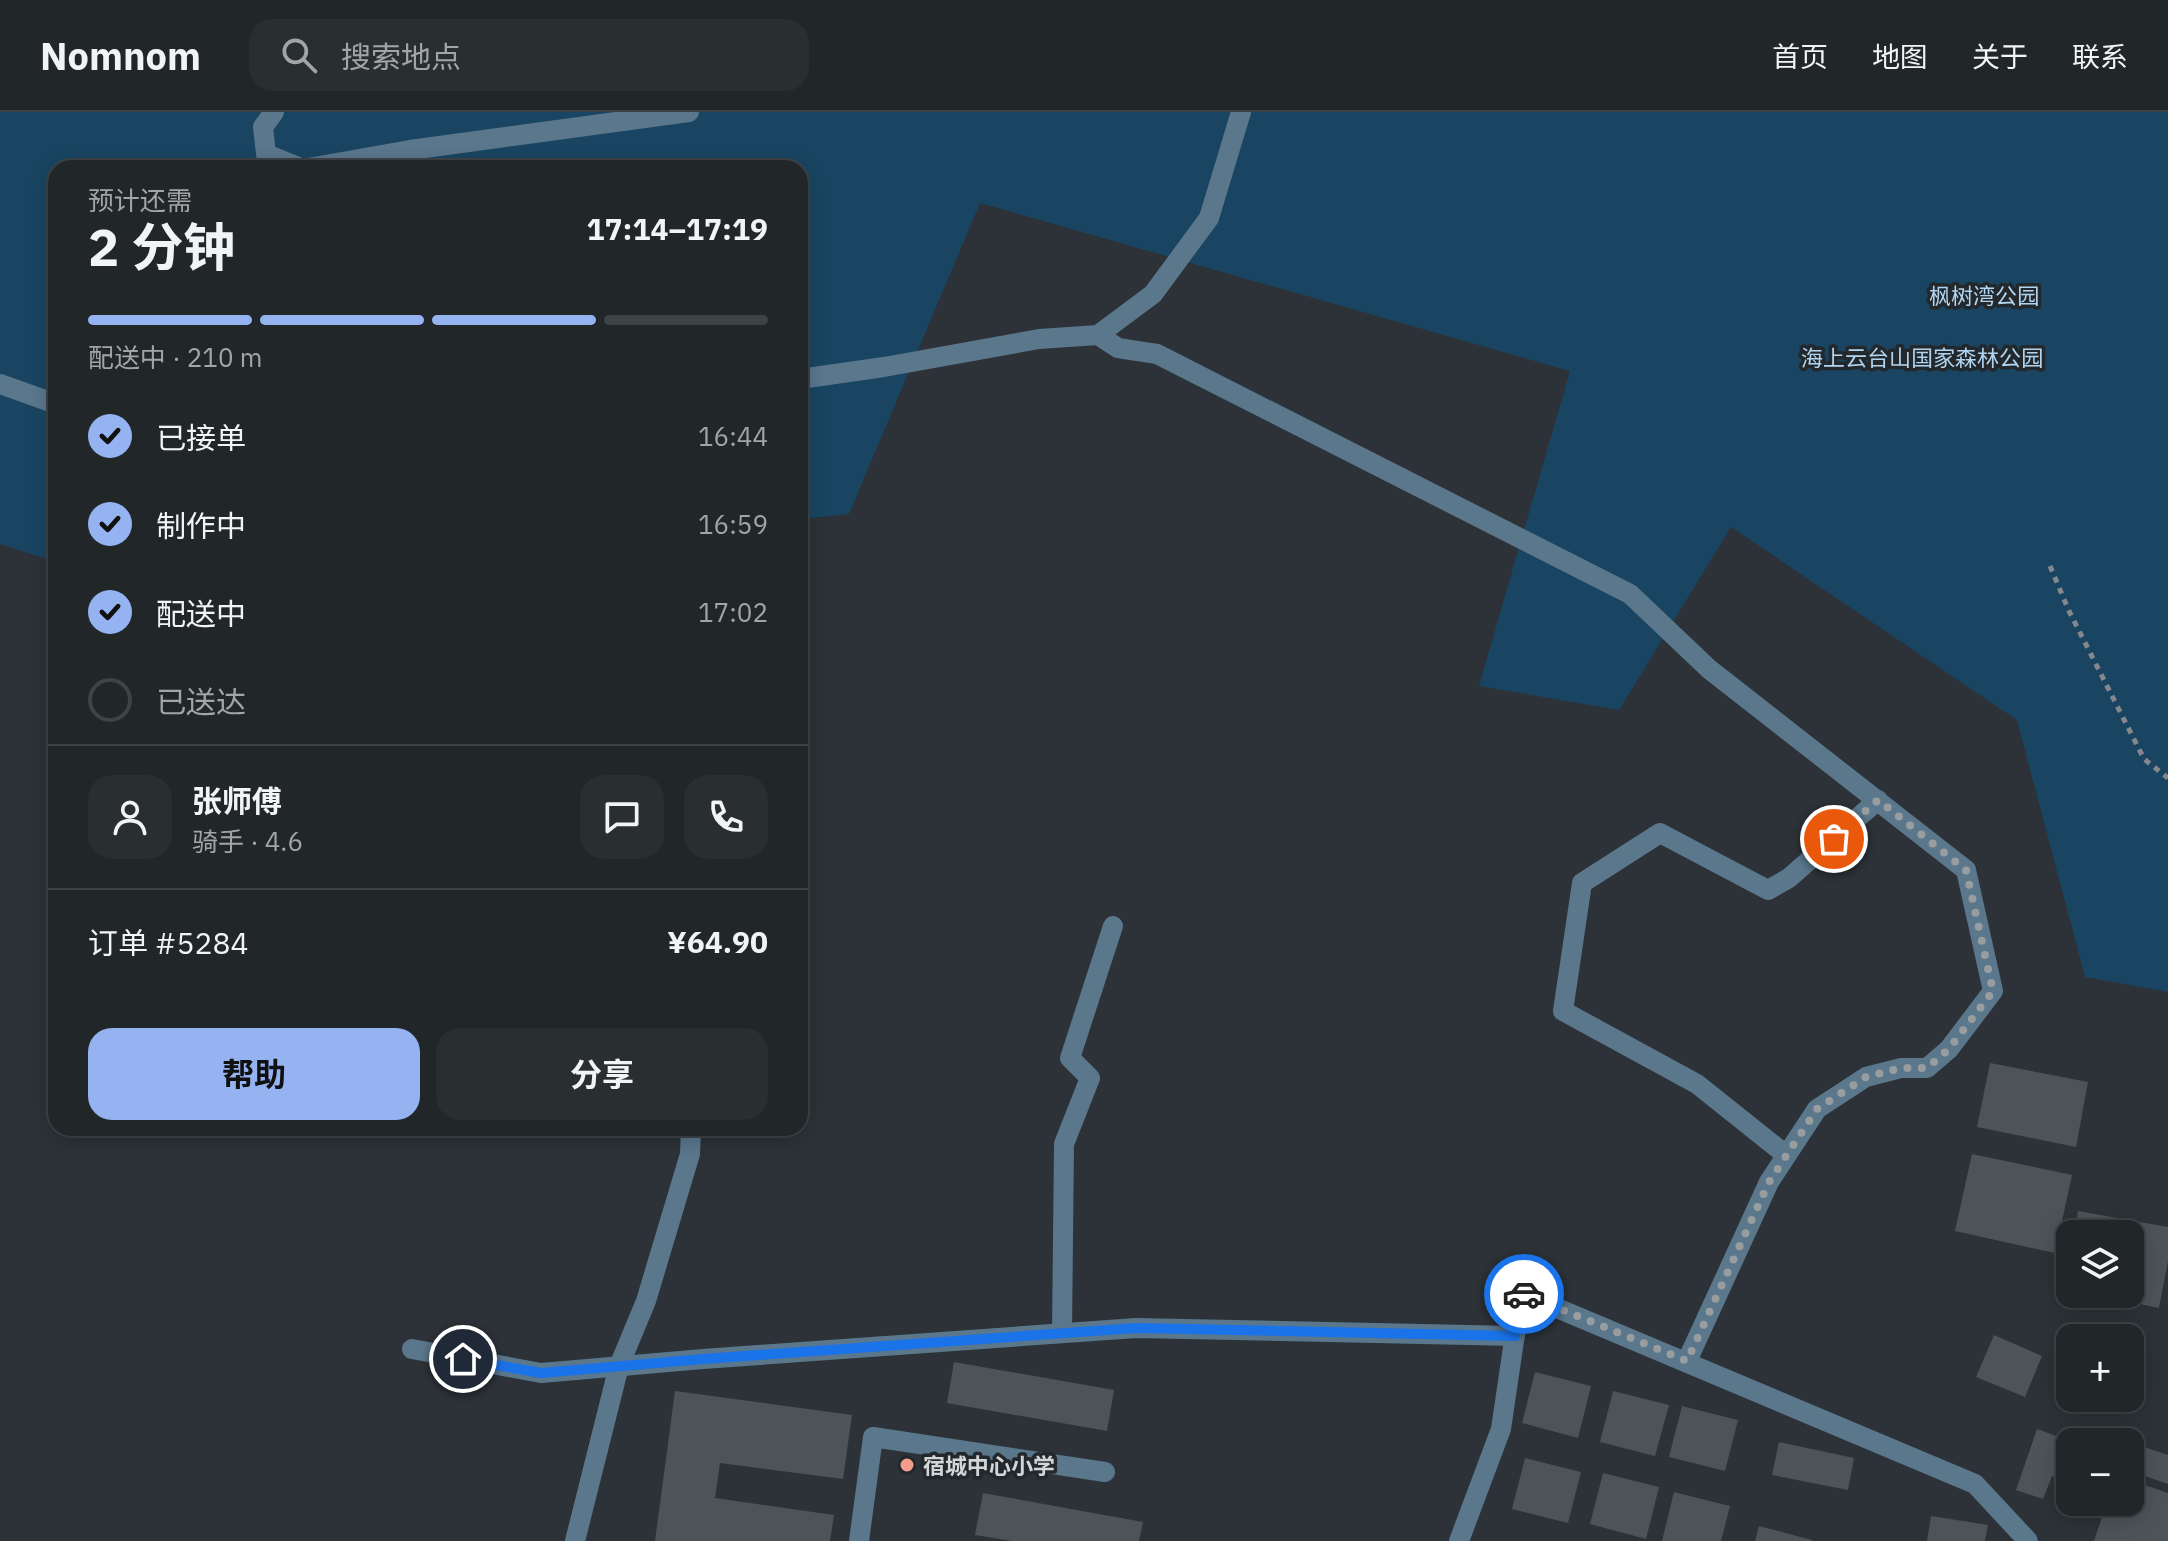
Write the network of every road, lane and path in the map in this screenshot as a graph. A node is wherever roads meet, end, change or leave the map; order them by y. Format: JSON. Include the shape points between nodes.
{"nodes":[{"id":1,"x":274,"y":112,"type":"edge"},
{"id":2,"x":689,"y":112,"type":"edge"},
{"id":3,"x":1241,"y":112,"type":"edge"},
{"id":4,"x":281,"y":160,"type":"edge"},
{"id":5,"x":353,"y":160,"type":"edge"},
{"id":6,"x":1098,"y":335,"type":"junction"},
{"id":7,"x":808,"y":378,"type":"edge"},
{"id":8,"x":0,"y":384,"type":"edge"},
{"id":9,"x":48,"y":401,"type":"edge"},
{"id":10,"x":2050,"y":566,"type":"dead end"},
{"id":11,"x":2168,"y":778,"type":"edge"},
{"id":12,"x":1878,"y":800,"type":"junction"},
{"id":13,"x":1113,"y":926,"type":"dead end"},
{"id":14,"x":691,"y":1136,"type":"edge"},
{"id":15,"x":1786,"y":1155,"type":"junction"},
{"id":16,"x":1062,"y":1333,"type":"junction"},
{"id":17,"x":1515,"y":1336,"type":"junction"},
{"id":18,"x":412,"y":1349,"type":"dead end"},
{"id":19,"x":1687,"y":1361,"type":"junction"},
{"id":20,"x":619,"y":1366,"type":"junction"},
{"id":21,"x":1105,"y":1472,"type":"dead end"},
{"id":22,"x":575,"y":1541,"type":"edge"},
{"id":23,"x":859,"y":1541,"type":"edge"},
{"id":24,"x":1459,"y":1541,"type":"edge"},
{"id":25,"x":2028,"y":1541,"type":"edge"}],
"edges":[{"from":1,"to":4,"type":"street","via":[[263,127],[266,154]]},
{"from":2,"to":5,"type":"street"},
{"from":3,"to":6,"type":"street","via":[[1209,218],[1153,294]]},
{"from":6,"to":7,"type":"street","via":[[1039,339]]},
{"from":6,"to":12,"type":"street","via":[[1118,348],[1157,354],[1630,594],[1709,669]]},
{"from":8,"to":9,"type":"street"},
{"from":10,"to":11,"type":"path","via":[[2144,759]]},
{"from":12,"to":15,"type":"street","via":[[1966,870],[1993,991],[1949,1049],[1927,1068],[1866,1077],[1817,1109]]},
{"from":12,"to":15,"type":"street","via":[[1789,878],[1768,890],[1660,833],[1582,883],[1563,1011],[1697,1084]]},
{"from":13,"to":16,"type":"street","via":[[1070,1058],[1090,1078],[1064,1144]]},
{"from":14,"to":20,"type":"street","via":[[690,1154],[646,1301]]},
{"from":15,"to":19,"type":"street"},
{"from":16,"to":17,"type":"street","via":[[1136,1328]]},
{"from":16,"to":20,"type":"street"},
{"from":17,"to":19,"type":"street","via":[[1521,1293]]},
{"from":17,"to":24,"type":"street","via":[[1501,1429]]},
{"from":18,"to":20,"type":"street","via":[[541,1373]]},
{"from":19,"to":25,"type":"street","via":[[1975,1484]]},
{"from":20,"to":22,"type":"street"},
{"from":21,"to":23,"type":"street","via":[[873,1437]]}]}
